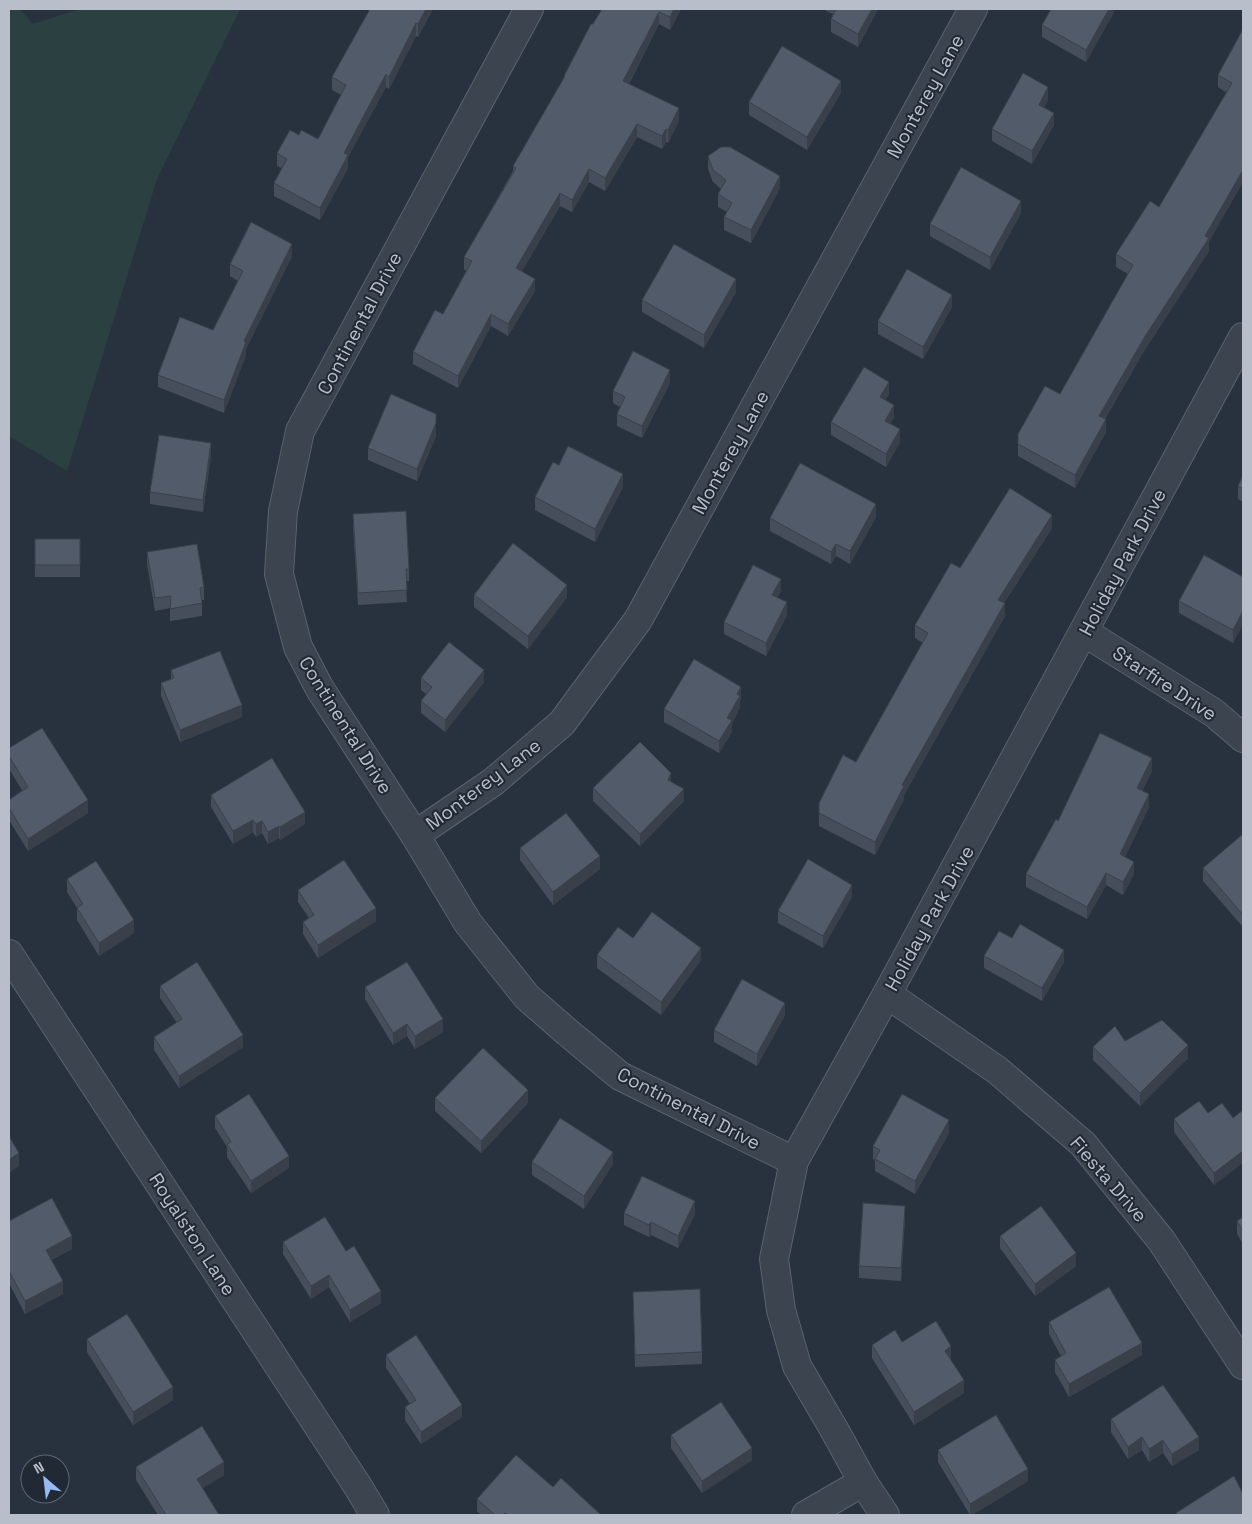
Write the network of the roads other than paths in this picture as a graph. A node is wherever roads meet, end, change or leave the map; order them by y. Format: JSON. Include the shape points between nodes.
{"nodes":[{"id":1,"x":529,"y":9,"type":"edge"},
{"id":2,"x":973,"y":9,"type":"edge"},
{"id":3,"x":1243,"y":337,"type":"edge"},
{"id":4,"x":1084,"y":632,"type":"junction"},
{"id":5,"x":1243,"y":738,"type":"edge"},
{"id":6,"x":415,"y":835,"type":"junction"},
{"id":7,"x":9,"y":954,"type":"edge"},
{"id":8,"x":887,"y":994,"type":"junction"},
{"id":9,"x":794,"y":1161,"type":"junction"},
{"id":10,"x":1243,"y":1365,"type":"edge"},
{"id":11,"x":863,"y":1482,"type":"junction"},
{"id":12,"x":375,"y":1515,"type":"edge"},
{"id":13,"x":806,"y":1515,"type":"edge"},
{"id":14,"x":885,"y":1515,"type":"edge"}],
"edges":[{"from":1,"to":6,"type":"street","name":"Continental Drive","via":[[300,432],[283,511],[279,574],[298,647],[320,689]]},
{"from":2,"to":6,"type":"street","name":"Monterey Lane","via":[[638,620],[562,723],[493,782]]},
{"from":3,"to":4,"type":"street","name":"Holiday Park Drive"},
{"from":4,"to":5,"type":"street","name":"Starfire Drive","via":[[1214,713]]},
{"from":4,"to":8,"type":"street","name":"Holiday Park Drive"},
{"from":6,"to":9,"type":"street","name":"Continental Drive","via":[[468,923],[528,997],[566,1032],[620,1076]]},
{"from":7,"to":12,"type":"street","name":"Royalston Lane"},
{"from":8,"to":9,"type":"street","name":"Holiday Park Drive"},
{"from":8,"to":10,"type":"street","name":"Fiesta Drive","via":[[997,1070],[1083,1144],[1161,1240]]},
{"from":9,"to":11,"type":"street","name":"Holiday Park Drive","via":[[774,1259],[781,1310],[797,1366]]},
{"from":11,"to":13,"type":"street"},
{"from":11,"to":14,"type":"street","name":"Holiday Park Drive"}]}
